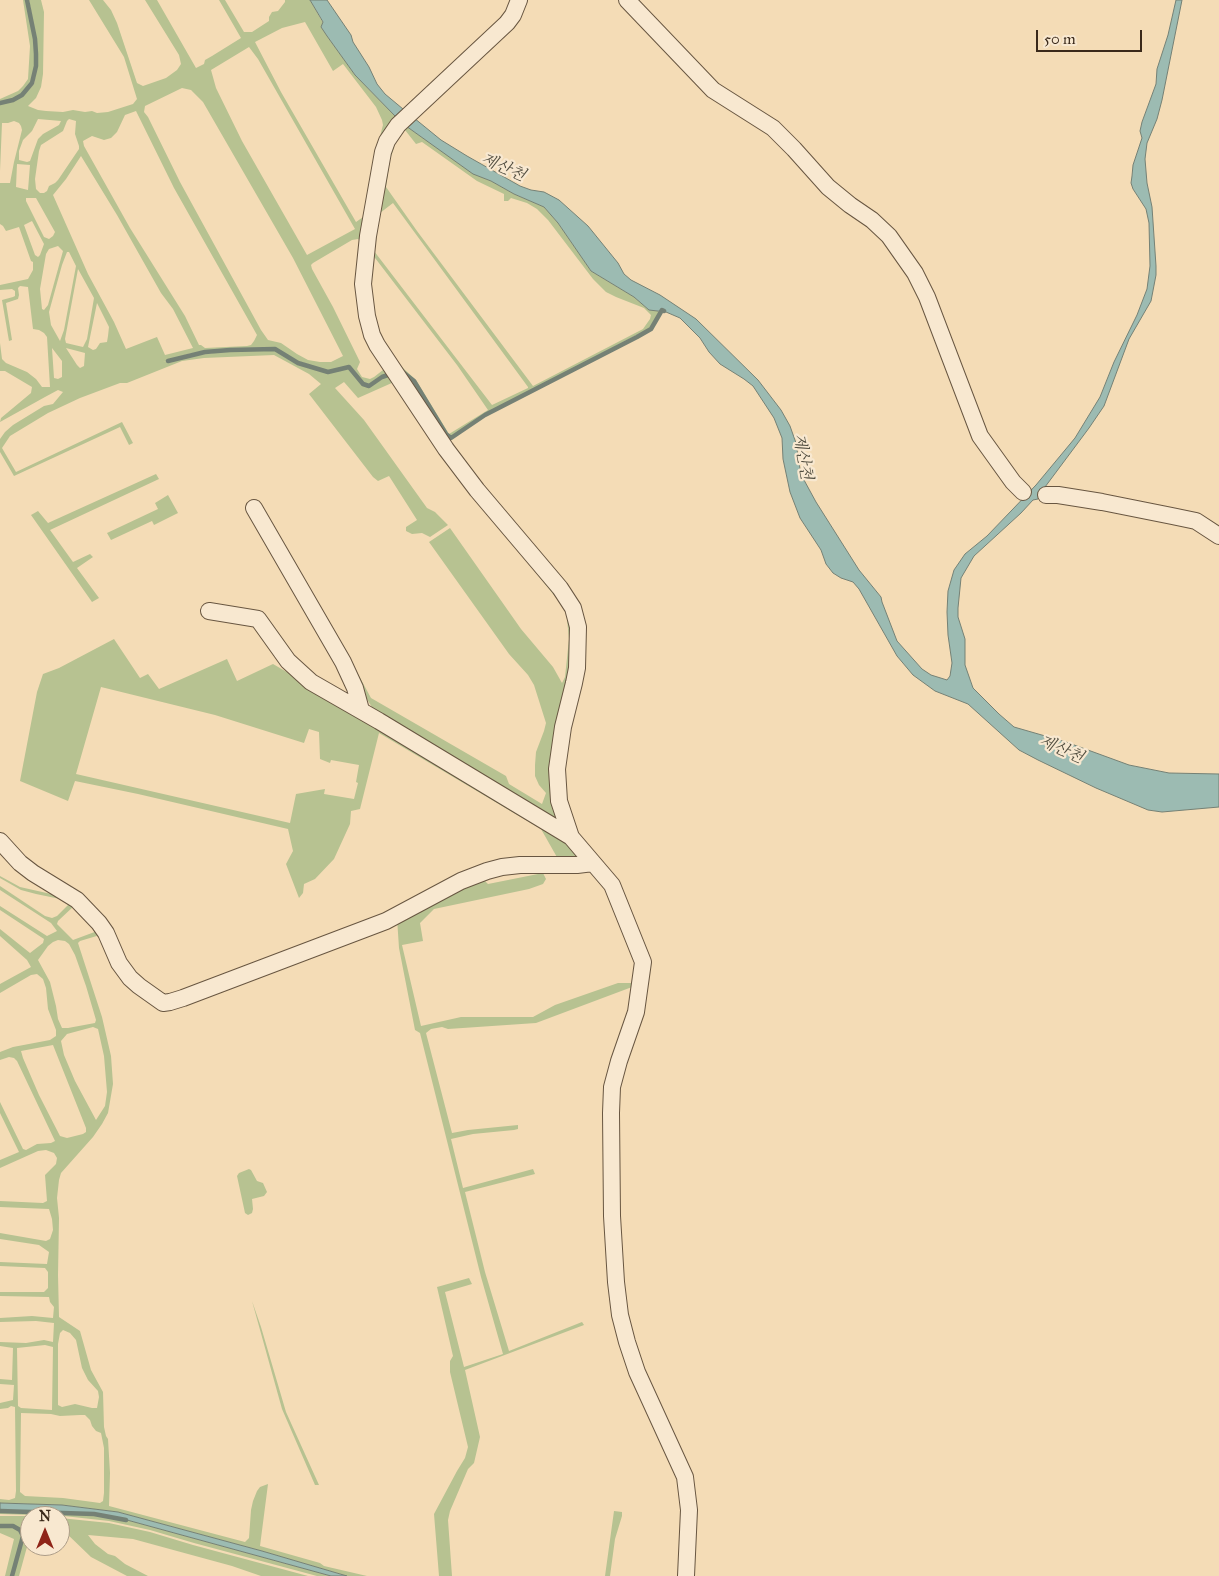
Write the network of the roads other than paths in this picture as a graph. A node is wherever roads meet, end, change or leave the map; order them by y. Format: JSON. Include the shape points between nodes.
{"nodes":[{"id":1,"x":519,"y":0,"type":"edge"},
{"id":2,"x":627,"y":0,"type":"edge"},
{"id":3,"x":1023,"y":492,"type":"dead end"},
{"id":4,"x":1046,"y":495,"type":"dead end"},
{"id":5,"x":254,"y":508,"type":"dead end"},
{"id":6,"x":1219,"y":536,"type":"edge"},
{"id":7,"x":209,"y":612,"type":"dead end"},
{"id":8,"x":361,"y":710,"type":"junction"},
{"id":9,"x":571,"y":836,"type":"junction"},
{"id":10,"x":0,"y":841,"type":"edge"},
{"id":11,"x":593,"y":863,"type":"junction"},
{"id":12,"x":686,"y":1576,"type":"edge"}],
"edges":[{"from":1,"to":9,"type":"street","via":[[507,23],[398,125],[387,141],[368,236],[363,284],[367,316],[377,345],[446,449],[560,588],[574,613],[579,639],[576,668],[557,769],[559,801]]},
{"from":2,"to":3,"type":"street","via":[[713,90],[772,128],[828,187],[872,220],[893,242],[915,273],[930,304],[980,436]]},
{"from":4,"to":6,"type":"street","via":[[1102,502],[1196,521]]},
{"from":5,"to":8,"type":"street","via":[[343,662]]},
{"from":7,"to":8,"type":"street","via":[[258,619],[288,661],[311,682]]},
{"from":8,"to":9,"type":"street"},
{"from":9,"to":11,"type":"street"},
{"from":10,"to":11,"type":"street","via":[[33,873],[77,900],[106,933],[119,963],[130,978],[163,1002],[182,998],[386,921],[461,881],[487,871],[502,867]]},
{"from":11,"to":12,"type":"street","via":[[612,886],[643,962],[636,1012],[612,1086],[614,1258],[620,1315],[627,1342],[637,1372],[685,1477],[689,1510]]}]}
